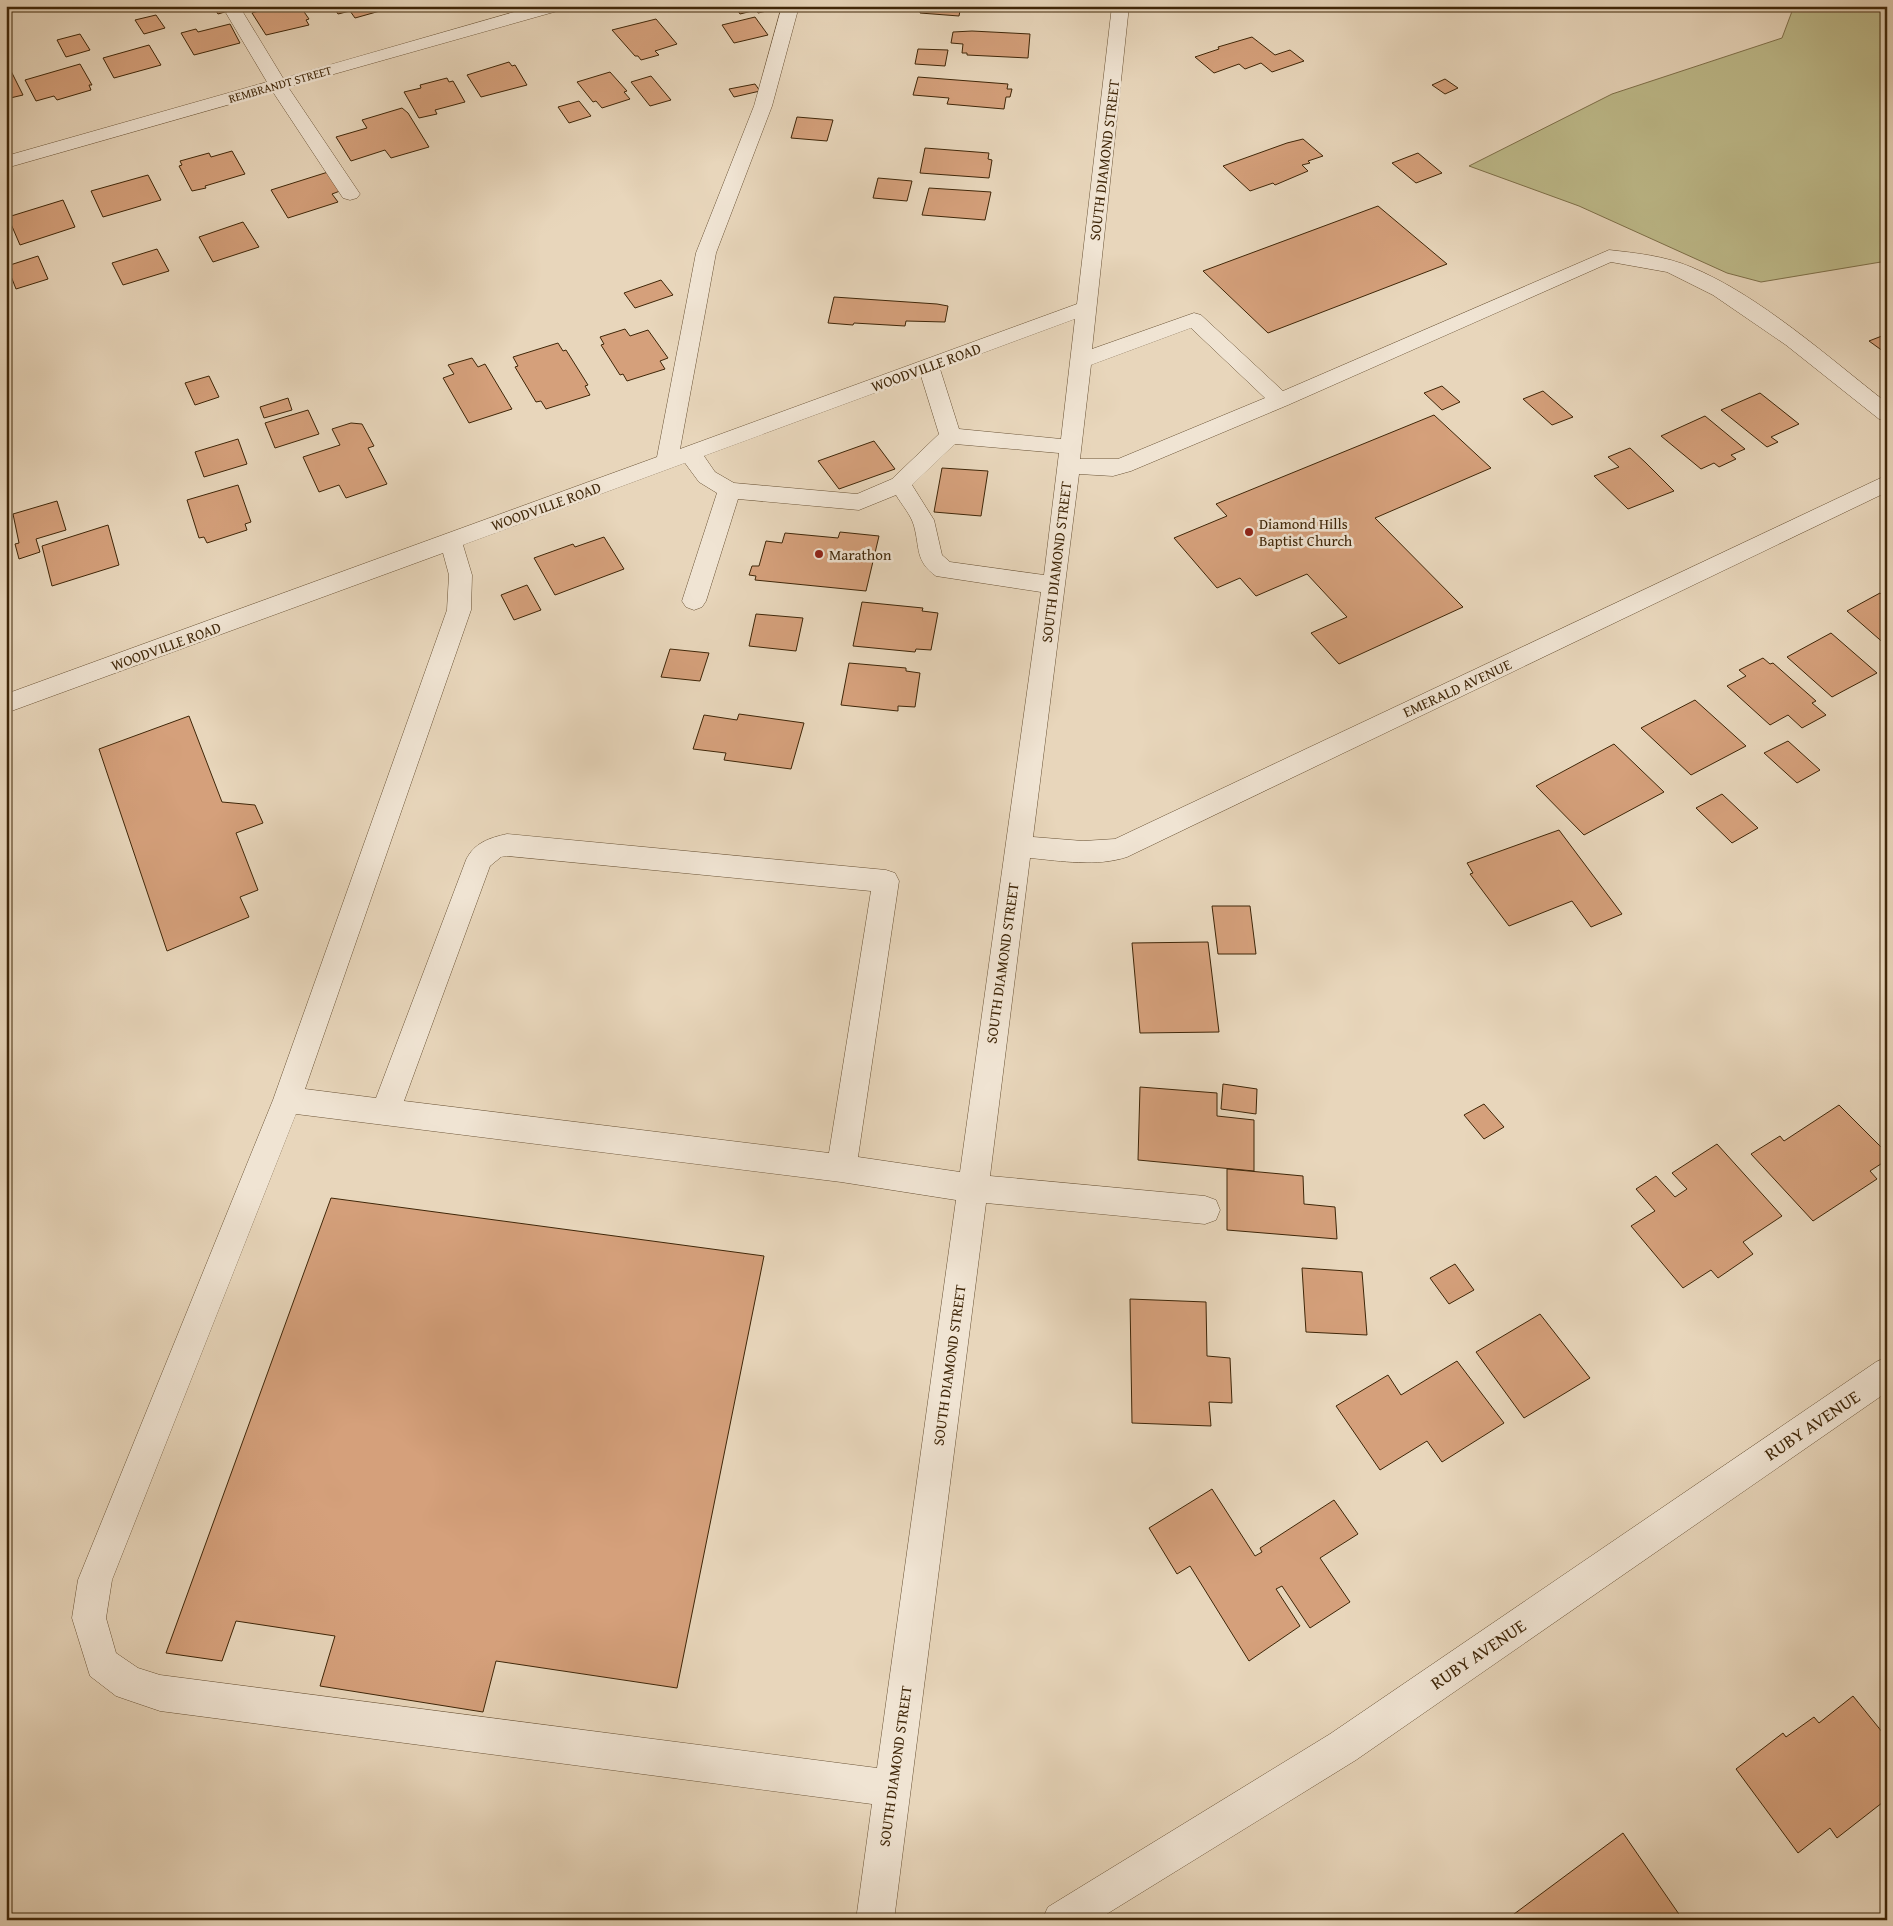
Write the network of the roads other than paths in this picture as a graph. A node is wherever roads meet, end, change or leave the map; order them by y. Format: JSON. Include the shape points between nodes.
{"nodes":[{"id":1,"x":555,"y":6,"type":"edge"},
{"id":2,"x":791,"y":6,"type":"edge"},
{"id":3,"x":1121,"y":6,"type":"edge"},
{"id":4,"x":235,"y":13,"type":"dead end"},
{"id":5,"x":278,"y":85,"type":"junction"},
{"id":6,"x":6,"y":162,"type":"edge"},
{"id":7,"x":350,"y":194,"type":"dead end"},
{"id":8,"x":1086,"y":308,"type":"junction"},
{"id":9,"x":1080,"y":361,"type":"junction"},
{"id":10,"x":929,"y":366,"type":"junction"},
{"id":11,"x":1280,"y":400,"type":"junction"},
{"id":12,"x":1887,"y":414,"type":"edge"},
{"id":13,"x":950,"y":436,"type":"junction"},
{"id":14,"x":690,"y":454,"type":"junction"},
{"id":15,"x":1069,"y":457,"type":"junction"},
{"id":16,"x":667,"y":462,"type":"junction"},
{"id":17,"x":1887,"y":483,"type":"edge"},
{"id":18,"x":900,"y":484,"type":"junction"},
{"id":19,"x":729,"y":490,"type":"junction"},
{"id":20,"x":450,"y":542,"type":"junction"},
{"id":21,"x":1054,"y":585,"type":"junction"},
{"id":22,"x":694,"y":601,"type":"dead end"},
{"id":23,"x":6,"y":704,"type":"edge"},
{"id":24,"x":1018,"y":846,"type":"junction"},
{"id":25,"x":286,"y":1100,"type":"junction"},
{"id":26,"x":385,"y":1112,"type":"junction"},
{"id":27,"x":841,"y":1168,"type":"junction"},
{"id":28,"x":972,"y":1188,"type":"junction"},
{"id":29,"x":1205,"y":1210,"type":"dead end"},
{"id":30,"x":1887,"y":1373,"type":"edge"},
{"id":31,"x":892,"y":1788,"type":"junction"},
{"id":32,"x":875,"y":1920,"type":"edge"},
{"id":33,"x":1061,"y":1920,"type":"edge"}],
"edges":[{"from":1,"to":5,"type":"street","name":"REMBRANDT STREET"},
{"from":2,"to":16,"type":"street","via":[[763,106],[706,253]]},
{"from":3,"to":8,"type":"street","name":"SOUTH DIAMOND STREET"},
{"from":4,"to":5,"type":"street"},
{"from":5,"to":6,"type":"street","name":"REMBRANDT STREET"},
{"from":5,"to":7,"type":"street"},
{"from":8,"to":9,"type":"street","name":"SOUTH DIAMOND STREET"},
{"from":8,"to":10,"type":"street","name":"WOODVILLE ROAD"},
{"from":9,"to":11,"type":"street","via":[[1194,320]]},
{"from":9,"to":15,"type":"street","name":"SOUTH DIAMOND STREET"},
{"from":10,"to":13,"type":"street"},
{"from":10,"to":14,"type":"street","name":"WOODVILLE ROAD"},
{"from":11,"to":12,"type":"street","via":[[1609,256],[1646,260],[1693,275],[1757,314]]},
{"from":11,"to":15,"type":"street","via":[[1123,466],[1113,468]]},
{"from":13,"to":15,"type":"street"},
{"from":13,"to":18,"type":"street"},
{"from":14,"to":16,"type":"street","name":"WOODVILLE ROAD"},
{"from":14,"to":19,"type":"street","via":[[707,477]]},
{"from":15,"to":21,"type":"street","name":"SOUTH DIAMOND STREET"},
{"from":16,"to":20,"type":"street","name":"WOODVILLE ROAD"},
{"from":17,"to":24,"type":"street","name":"EMERALD AVENUE","via":[[1118,849],[1083,852]]},
{"from":18,"to":19,"type":"street","via":[[859,502]]},
{"from":18,"to":21,"type":"street","via":[[925,525],[929,555],[934,565],[944,570]]},
{"from":19,"to":22,"type":"street"},
{"from":20,"to":23,"type":"street","name":"WOODVILLE ROAD"},
{"from":20,"to":25,"type":"street","via":[[461,566],[459,610]]},
{"from":21,"to":24,"type":"street","name":"SOUTH DIAMOND STREET"},
{"from":24,"to":28,"type":"street","name":"SOUTH DIAMOND STREET"},
{"from":25,"to":26,"type":"street"},
{"from":25,"to":31,"type":"street","via":[[95,1580],[89,1618],[102,1664],[129,1683],[160,1694]]},
{"from":26,"to":27,"type":"street"},
{"from":26,"to":27,"type":"street","via":[[479,860],[493,848],[507,845],[886,881]]},
{"from":27,"to":28,"type":"street"},
{"from":28,"to":29,"type":"street"},
{"from":28,"to":31,"type":"street","name":"SOUTH DIAMOND STREET"},
{"from":30,"to":33,"type":"street","name":"RUBY AVENUE","via":[[1343,1746]]},
{"from":31,"to":32,"type":"street","name":"SOUTH DIAMOND STREET"}]}
